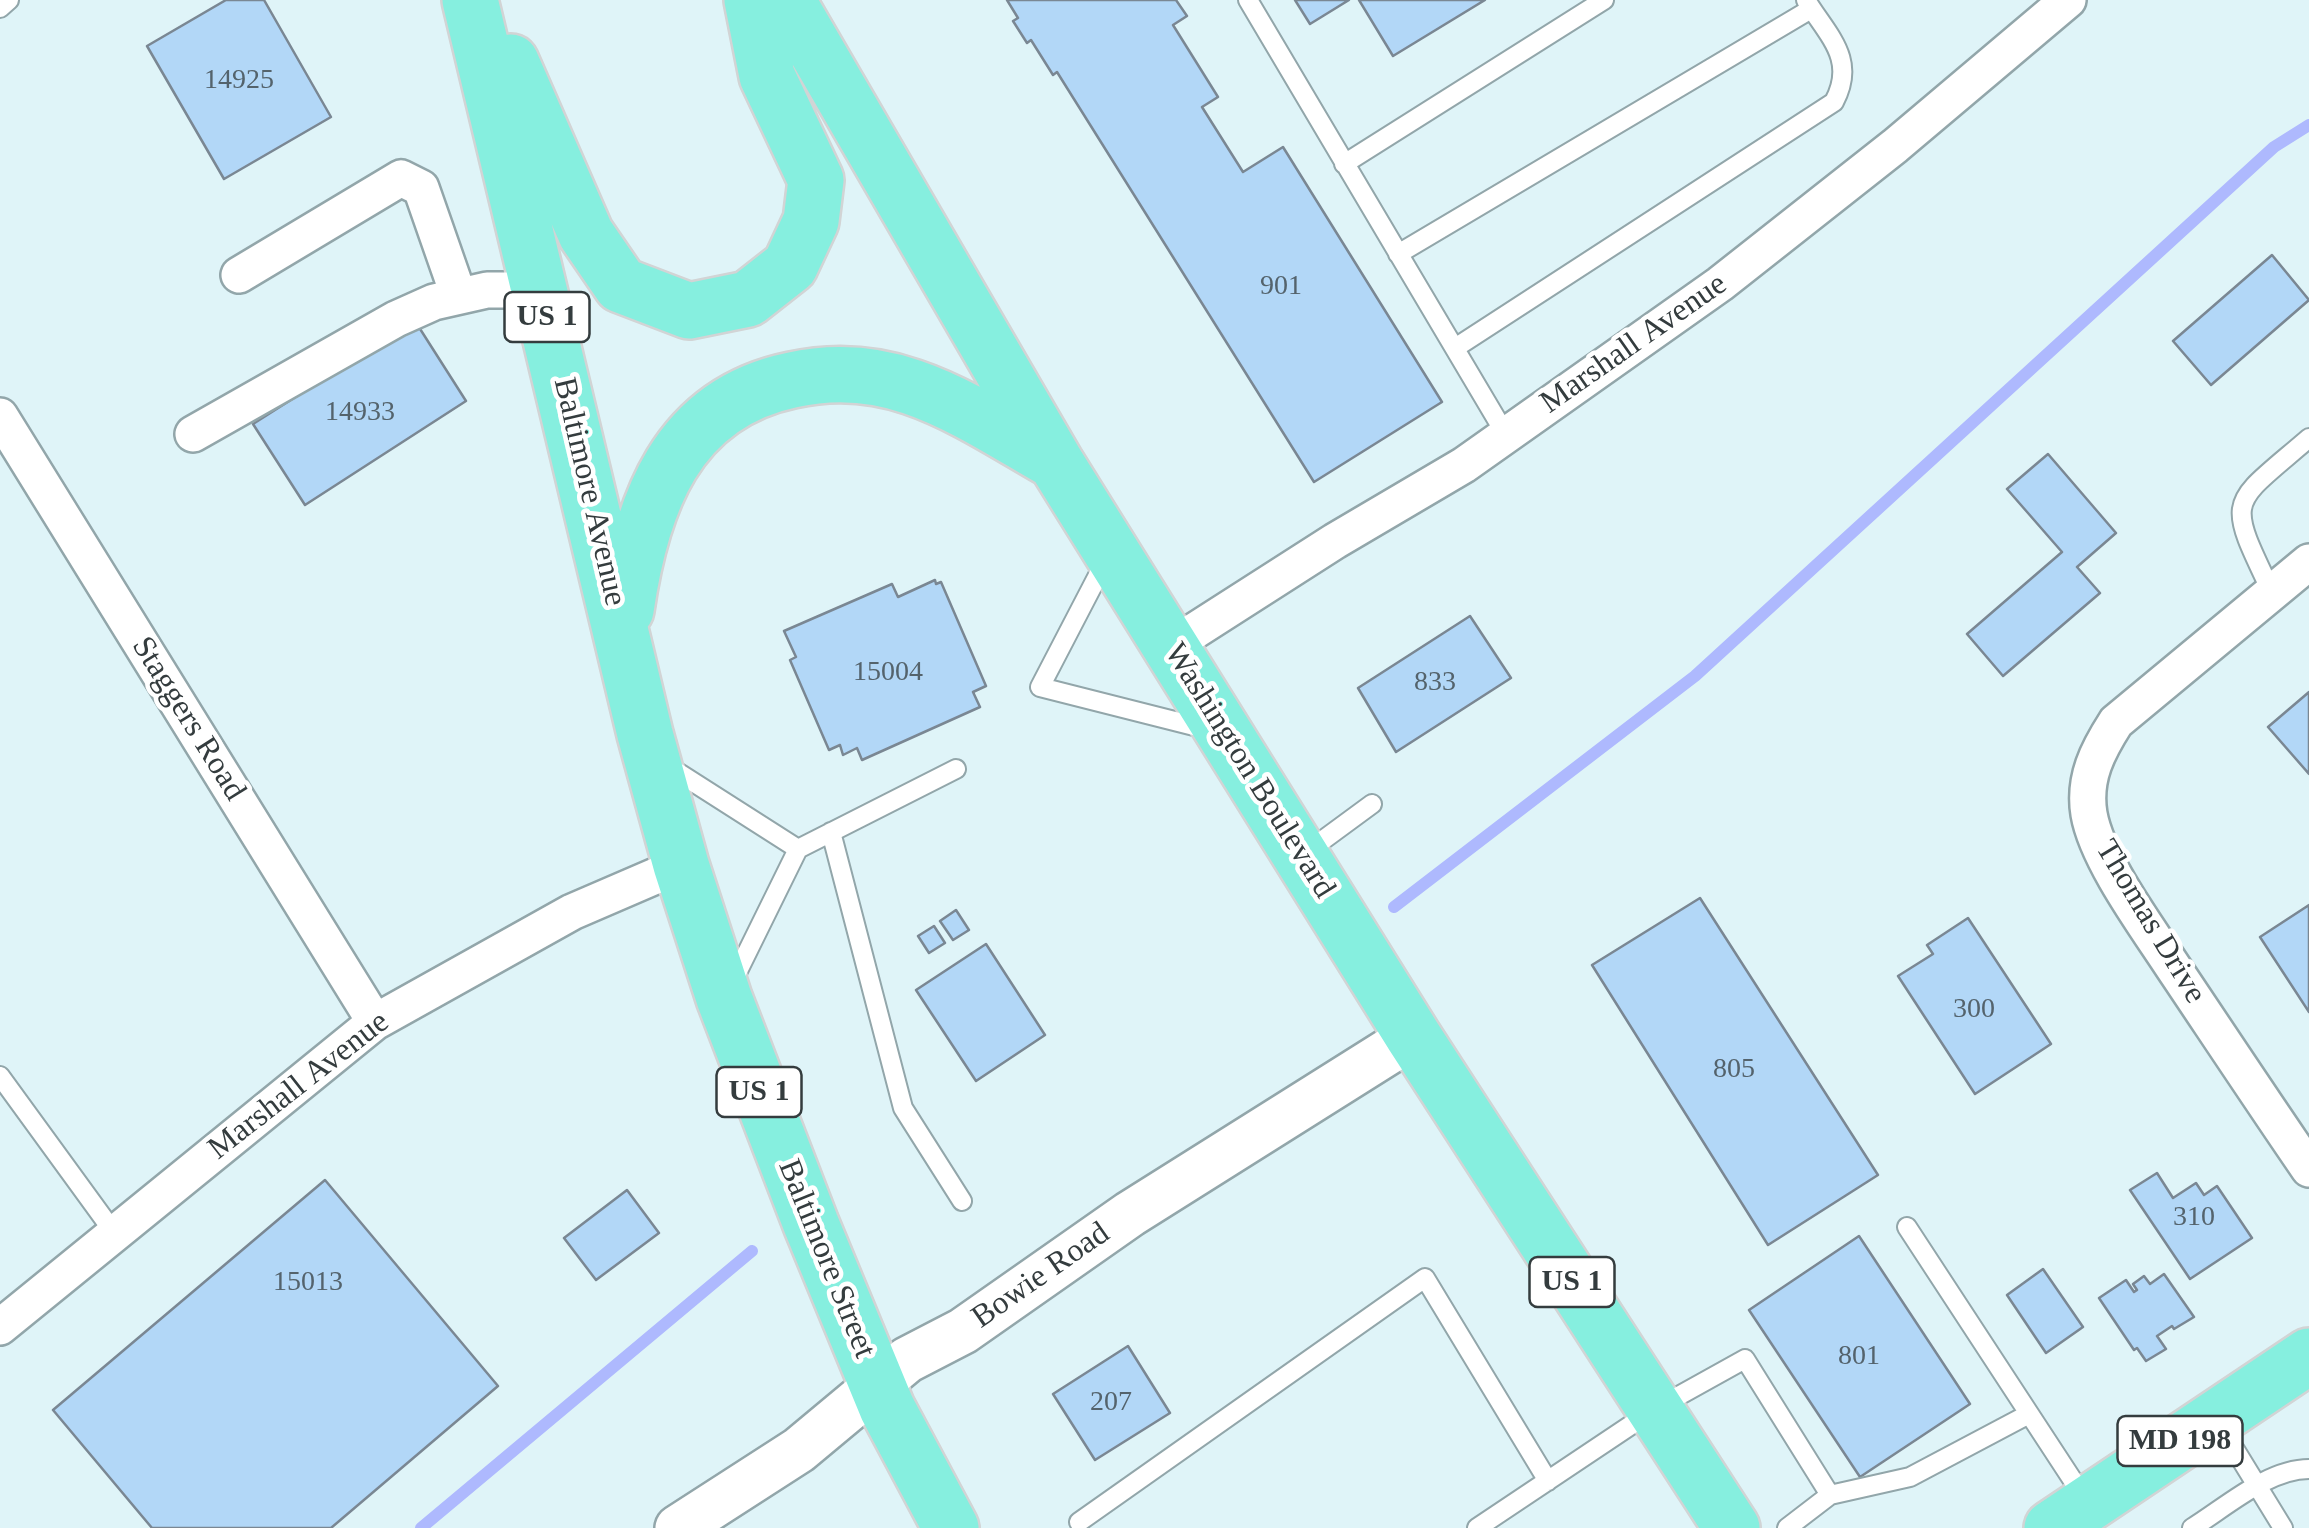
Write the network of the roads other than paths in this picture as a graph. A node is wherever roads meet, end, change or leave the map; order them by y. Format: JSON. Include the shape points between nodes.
{"nodes":[{"id":1,"x":8,"y":0,"type":"edge"},
{"id":2,"x":470,"y":0,"type":"edge"},
{"id":3,"x":484,"y":0,"type":"edge"},
{"id":4,"x":752,"y":0,"type":"edge"},
{"id":5,"x":1248,"y":0,"type":"edge"},
{"id":6,"x":1604,"y":0,"type":"edge"},
{"id":7,"x":2068,"y":0,"type":"edge"},
{"id":8,"x":1809,"y":4,"type":"edge"},
{"id":9,"x":0,"y":8,"type":"edge"},
{"id":10,"x":808,"y":21,"type":"edge"},
{"id":11,"x":1344,"y":164,"type":"junction"},
{"id":12,"x":1398,"y":254,"type":"junction"},
{"id":13,"x":240,"y":275,"type":"dead end"},
{"id":14,"x":540,"y":290,"type":"junction"},
{"id":15,"x":458,"y":294,"type":"junction"},
{"id":16,"x":1455,"y":348,"type":"junction"},
{"id":17,"x":0,"y":416,"type":"edge"},
{"id":18,"x":193,"y":434,"type":"dead end"},
{"id":19,"x":1506,"y":434,"type":"junction"},
{"id":20,"x":2309,"y":438,"type":"edge"},
{"id":21,"x":1056,"y":463,"type":"junction"},
{"id":22,"x":1112,"y":550,"type":"junction"},
{"id":23,"x":2309,"y":562,"type":"edge"},
{"id":24,"x":2272,"y":593,"type":"junction"},
{"id":25,"x":622,"y":635,"type":"junction"},
{"id":26,"x":1171,"y":646,"type":"junction"},
{"id":27,"x":1225,"y":734,"type":"junction"},
{"id":28,"x":650,"y":754,"type":"junction"},
{"id":29,"x":956,"y":769,"type":"dead end"},
{"id":30,"x":1372,"y":804,"type":"dead end"},
{"id":31,"x":830,"y":832,"type":"junction"},
{"id":32,"x":798,"y":849,"type":"junction"},
{"id":33,"x":1301,"y":856,"type":"junction"},
{"id":34,"x":681,"y":865,"type":"junction"},
{"id":35,"x":724,"y":998,"type":"junction"},
{"id":36,"x":375,"y":1022,"type":"junction"},
{"id":37,"x":1413,"y":1036,"type":"junction"},
{"id":38,"x":0,"y":1076,"type":"edge"},
{"id":39,"x":2309,"y":1169,"type":"edge"},
{"id":40,"x":962,"y":1201,"type":"dead end"},
{"id":41,"x":1906,"y":1226,"type":"dead end"},
{"id":42,"x":115,"y":1234,"type":"junction"},
{"id":43,"x":0,"y":1327,"type":"edge"},
{"id":44,"x":2309,"y":1356,"type":"edge"},
{"id":45,"x":877,"y":1384,"type":"junction"},
{"id":46,"x":1655,"y":1410,"type":"junction"},
{"id":47,"x":2029,"y":1414,"type":"junction"},
{"id":48,"x":2215,"y":1418,"type":"junction"},
{"id":49,"x":2309,"y":1469,"type":"edge"},
{"id":50,"x":1548,"y":1480,"type":"junction"},
{"id":51,"x":2257,"y":1487,"type":"junction"},
{"id":52,"x":1830,"y":1496,"type":"junction"},
{"id":53,"x":2070,"y":1516,"type":"edge"},
{"id":54,"x":1078,"y":1526,"type":"edge"},
{"id":55,"x":678,"y":1528,"type":"edge"},
{"id":56,"x":952,"y":1528,"type":"edge"},
{"id":57,"x":1476,"y":1528,"type":"edge"},
{"id":58,"x":1732,"y":1528,"type":"edge"},
{"id":59,"x":1787,"y":1528,"type":"edge"},
{"id":60,"x":2192,"y":1528,"type":"edge"},
{"id":61,"x":2283,"y":1528,"type":"edge"}],
"edges":[{"from":1,"to":9,"type":"lane"},
{"from":2,"to":14,"type":"main road","name":"Baltimore Avenue","number":"US 1"},
{"from":3,"to":4,"type":"main road","via":[[586,234],[621,285],[689,311],[748,299],[790,266],[811,221],[816,180],[767,76]]},
{"from":5,"to":11,"type":"lane"},
{"from":6,"to":11,"type":"lane"},
{"from":7,"to":19,"type":"street","name":"Marshall Avenue","via":[[1778,240]]},
{"from":8,"to":12,"type":"lane"},
{"from":8,"to":16,"type":"lane","via":[[1843,59],[1844,83],[1834,102]]},
{"from":10,"to":21,"type":"main road","name":"Washington Boulevard","number":"US 1"},
{"from":11,"to":12,"type":"lane"},
{"from":12,"to":16,"type":"lane"},
{"from":13,"to":15,"type":"street","via":[[401,178],[421,188]]},
{"from":14,"to":15,"type":"street"},
{"from":14,"to":25,"type":"main road","name":"Baltimore Avenue","number":"US 1"},
{"from":15,"to":18,"type":"street","via":[[396,319]]},
{"from":16,"to":19,"type":"lane"},
{"from":17,"to":36,"type":"street","name":"Staggers Road"},
{"from":19,"to":26,"type":"street","name":"Marshall Avenue"},
{"from":20,"to":24,"type":"lane","via":[[2248,490],[2240,509],[2242,530]]},
{"from":21,"to":22,"type":"main road","name":"Washington Boulevard","number":"US 1"},
{"from":21,"to":25,"type":"main road","via":[[910,386],[844,373],[767,385],[710,416],[662,481],[634,554]]},
{"from":22,"to":26,"type":"main road","name":"Washington Boulevard","number":"US 1"},
{"from":22,"to":27,"type":"lane","via":[[1040,687]]},
{"from":23,"to":24,"type":"street","name":"Thomas Drive"},
{"from":24,"to":39,"type":"street","name":"Thomas Drive","via":[[2116,722],[2098,751],[2087,793],[2100,845],[2143,921]]},
{"from":25,"to":28,"type":"main road","name":"Baltimore Street","number":"US 1"},
{"from":26,"to":27,"type":"main road","name":"Washington Boulevard","number":"US 1"},
{"from":27,"to":33,"type":"main road","name":"Washington Boulevard","number":"US 1"},
{"from":28,"to":32,"type":"lane"},
{"from":28,"to":34,"type":"main road","name":"Baltimore Street","number":"US 1"},
{"from":29,"to":31,"type":"lane"},
{"from":30,"to":33,"type":"lane"},
{"from":31,"to":32,"type":"lane"},
{"from":31,"to":40,"type":"lane","via":[[903,1108]]},
{"from":32,"to":35,"type":"lane"},
{"from":33,"to":37,"type":"main road","name":"Washington Boulevard","number":"US 1"},
{"from":34,"to":35,"type":"main road","name":"Baltimore Street","number":"US 1"},
{"from":34,"to":36,"type":"street","name":"Marshall Avenue","via":[[572,912]]},
{"from":35,"to":45,"type":"main road","name":"Baltimore Street","number":"US 1"},
{"from":36,"to":42,"type":"street","name":"Marshall Avenue"},
{"from":37,"to":45,"type":"street","name":"Bowie Road"},
{"from":37,"to":46,"type":"main road","name":"Washington Boulevard","number":"US 1"},
{"from":38,"to":42,"type":"lane"},
{"from":41,"to":47,"type":"lane"},
{"from":42,"to":43,"type":"street","name":"Marshall Avenue"},
{"from":44,"to":48,"type":"main road","number":"MD 198"},
{"from":45,"to":55,"type":"street","name":"Bowie Road","via":[[799,1450]]},
{"from":45,"to":56,"type":"main road","name":"Baltimore Street","number":"US 1"},
{"from":46,"to":50,"type":"lane"},
{"from":46,"to":52,"type":"lane","via":[[1745,1359]]},
{"from":46,"to":58,"type":"main road","name":"Washington Boulevard","number":"US 1"},
{"from":47,"to":52,"type":"lane","via":[[1910,1477]]},
{"from":47,"to":53,"type":"lane"},
{"from":48,"to":51,"type":"lane"},
{"from":48,"to":53,"type":"main road","number":"MD 198"},
{"from":49,"to":51,"type":"lane"},
{"from":50,"to":54,"type":"lane","via":[[1425,1278]]},
{"from":50,"to":57,"type":"lane"},
{"from":51,"to":60,"type":"lane"},
{"from":51,"to":61,"type":"lane"},
{"from":52,"to":59,"type":"lane"}]}
